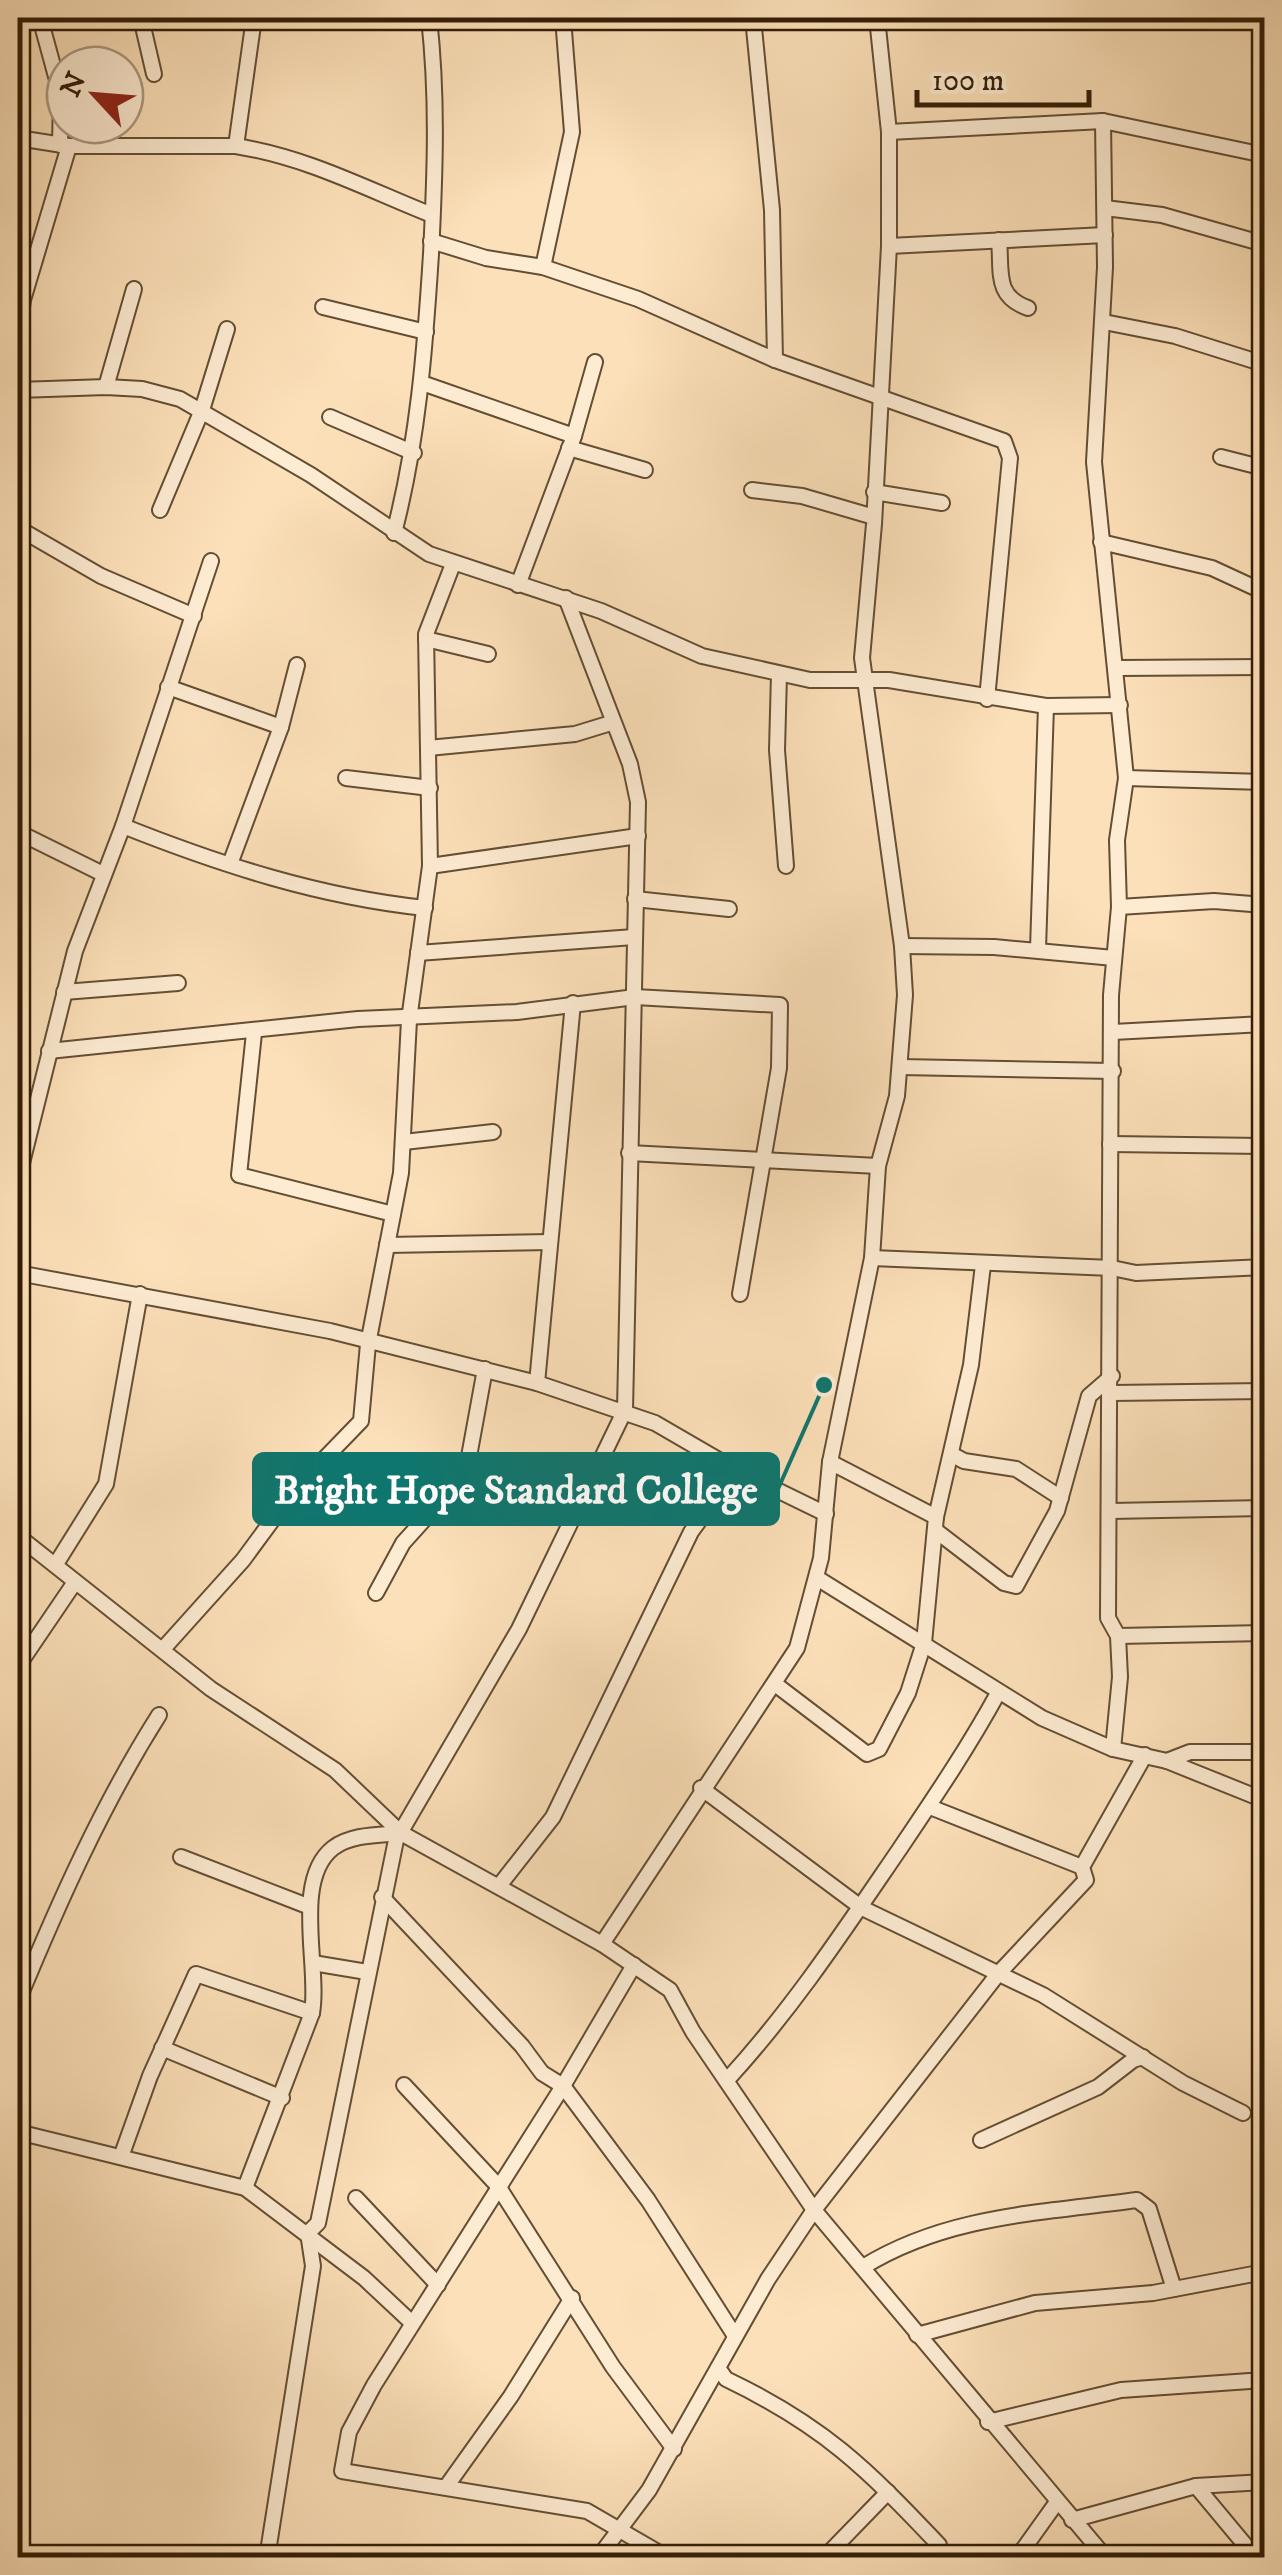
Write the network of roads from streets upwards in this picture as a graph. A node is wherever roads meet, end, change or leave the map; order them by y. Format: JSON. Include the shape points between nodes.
{"nodes":[{"id":1,"x":40,"y":18,"type":"edge"},
{"id":2,"x":141,"y":18,"type":"edge"},
{"id":3,"x":254,"y":18,"type":"edge"},
{"id":4,"x":430,"y":18,"type":"edge"},
{"id":5,"x":563,"y":18,"type":"edge"},
{"id":6,"x":753,"y":18,"type":"edge"},
{"id":7,"x":876,"y":18,"type":"edge"},
{"id":8,"x":48,"y":45,"type":"edge"},
{"id":9,"x":154,"y":74,"type":"dead end"},
{"id":10,"x":1102,"y":121,"type":"junction"},
{"id":11,"x":889,"y":132,"type":"junction"},
{"id":12,"x":18,"y":138,"type":"edge"},
{"id":13,"x":45,"y":142,"type":"edge"},
{"id":14,"x":65,"y":145,"type":"joint"},
{"id":15,"x":236,"y":146,"type":"junction"},
{"id":16,"x":1264,"y":155,"type":"edge"},
{"id":17,"x":1105,"y":208,"type":"junction"},
{"id":18,"x":432,"y":215,"type":"junction"},
{"id":19,"x":1106,"y":235,"type":"junction"},
{"id":20,"x":998,"y":240,"type":"junction"},
{"id":21,"x":431,"y":241,"type":"junction"},
{"id":22,"x":1264,"y":244,"type":"edge"},
{"id":23,"x":889,"y":246,"type":"junction"},
{"id":24,"x":543,"y":266,"type":"junction"},
{"id":25,"x":134,"y":289,"type":"dead end"},
{"id":26,"x":323,"y":307,"type":"dead end"},
{"id":27,"x":1028,"y":308,"type":"dead end"},
{"id":28,"x":1104,"y":322,"type":"junction"},
{"id":29,"x":226,"y":329,"type":"dead end"},
{"id":30,"x":426,"y":332,"type":"junction"},
{"id":31,"x":18,"y":335,"type":"edge"},
{"id":32,"x":775,"y":360,"type":"junction"},
{"id":33,"x":595,"y":362,"type":"dead end"},
{"id":34,"x":1264,"y":364,"type":"edge"},
{"id":35,"x":422,"y":383,"type":"junction"},
{"id":36,"x":106,"y":386,"type":"junction"},
{"id":37,"x":18,"y":390,"type":"edge"},
{"id":38,"x":882,"y":398,"type":"junction"},
{"id":39,"x":202,"y":410,"type":"junction"},
{"id":40,"x":330,"y":417,"type":"dead end"},
{"id":41,"x":572,"y":442,"type":"junction"},
{"id":42,"x":414,"y":453,"type":"junction"},
{"id":43,"x":1221,"y":458,"type":"dead end"},
{"id":44,"x":1264,"y":468,"type":"edge"},
{"id":45,"x":645,"y":470,"type":"dead end"},
{"id":46,"x":752,"y":490,"type":"dead end"},
{"id":47,"x":874,"y":492,"type":"junction"},
{"id":48,"x":942,"y":504,"type":"dead end"},
{"id":49,"x":160,"y":510,"type":"dead end"},
{"id":50,"x":874,"y":517,"type":"junction"},
{"id":51,"x":18,"y":528,"type":"edge"},
{"id":52,"x":394,"y":534,"type":"junction"},
{"id":53,"x":1101,"y":542,"type":"junction"},
{"id":54,"x":212,"y":560,"type":"dead end"},
{"id":55,"x":453,"y":564,"type":"junction"},
{"id":56,"x":518,"y":585,"type":"junction"},
{"id":57,"x":1264,"y":592,"type":"edge"},
{"id":58,"x":566,"y":598,"type":"junction"},
{"id":59,"x":194,"y":616,"type":"junction"},
{"id":60,"x":426,"y":639,"type":"junction"},
{"id":61,"x":488,"y":654,"type":"dead end"},
{"id":62,"x":296,"y":664,"type":"dead end"},
{"id":63,"x":1118,"y":668,"type":"junction"},
{"id":64,"x":1264,"y":668,"type":"edge"},
{"id":65,"x":779,"y":674,"type":"junction"},
{"id":66,"x":867,"y":681,"type":"junction"},
{"id":67,"x":168,"y":687,"type":"junction"},
{"id":68,"x":987,"y":699,"type":"junction"},
{"id":69,"x":1120,"y":705,"type":"junction"},
{"id":70,"x":1046,"y":706,"type":"junction"},
{"id":71,"x":610,"y":723,"type":"junction"},
{"id":72,"x":281,"y":727,"type":"junction"},
{"id":73,"x":428,"y":748,"type":"junction"},
{"id":74,"x":346,"y":778,"type":"dead end"},
{"id":75,"x":1126,"y":778,"type":"junction"},
{"id":76,"x":1264,"y":782,"type":"edge"},
{"id":77,"x":430,"y":788,"type":"junction"},
{"id":78,"x":123,"y":826,"type":"junction"},
{"id":79,"x":18,"y":832,"type":"edge"},
{"id":80,"x":638,"y":836,"type":"junction"},
{"id":81,"x":230,"y":864,"type":"junction"},
{"id":82,"x":430,"y":866,"type":"junction"},
{"id":83,"x":786,"y":866,"type":"dead end"},
{"id":84,"x":103,"y":874,"type":"junction"},
{"id":85,"x":635,"y":899,"type":"junction"},
{"id":86,"x":1264,"y":904,"type":"edge"},
{"id":87,"x":1119,"y":907,"type":"junction"},
{"id":88,"x":425,"y":908,"type":"junction"},
{"id":89,"x":729,"y":909,"type":"dead end"},
{"id":90,"x":634,"y":937,"type":"junction"},
{"id":91,"x":902,"y":946,"type":"junction"},
{"id":92,"x":1038,"y":949,"type":"junction"},
{"id":93,"x":418,"y":954,"type":"junction"},
{"id":94,"x":1114,"y":958,"type":"junction"},
{"id":95,"x":178,"y":983,"type":"dead end"},
{"id":96,"x":64,"y":992,"type":"junction"},
{"id":97,"x":635,"y":997,"type":"junction"},
{"id":98,"x":573,"y":1004,"type":"junction"},
{"id":99,"x":408,"y":1020,"type":"junction"},
{"id":100,"x":1264,"y":1024,"type":"edge"},
{"id":101,"x":1113,"y":1032,"type":"junction"},
{"id":102,"x":254,"y":1033,"type":"junction"},
{"id":103,"x":49,"y":1051,"type":"junction"},
{"id":104,"x":900,"y":1067,"type":"junction"},
{"id":105,"x":1113,"y":1071,"type":"junction"},
{"id":106,"x":493,"y":1132,"type":"dead end"},
{"id":107,"x":404,"y":1142,"type":"junction"},
{"id":108,"x":1110,"y":1144,"type":"junction"},
{"id":109,"x":1264,"y":1146,"type":"edge"},
{"id":110,"x":629,"y":1153,"type":"junction"},
{"id":111,"x":761,"y":1162,"type":"junction"},
{"id":112,"x":878,"y":1166,"type":"junction"},
{"id":113,"x":18,"y":1179,"type":"edge"},
{"id":114,"x":392,"y":1214,"type":"junction"},
{"id":115,"x":550,"y":1242,"type":"junction"},
{"id":116,"x":388,"y":1245,"type":"junction"},
{"id":117,"x":872,"y":1258,"type":"junction"},
{"id":118,"x":984,"y":1265,"type":"junction"},
{"id":119,"x":1264,"y":1267,"type":"edge"},
{"id":120,"x":1112,"y":1268,"type":"junction"},
{"id":121,"x":18,"y":1273,"type":"edge"},
{"id":122,"x":140,"y":1294,"type":"junction"},
{"id":123,"x":740,"y":1294,"type":"dead end"},
{"id":124,"x":368,"y":1344,"type":"junction"},
{"id":125,"x":485,"y":1368,"type":"junction"},
{"id":126,"x":1112,"y":1376,"type":"junction"},
{"id":127,"x":537,"y":1383,"type":"junction"},
{"id":128,"x":1264,"y":1390,"type":"edge"},
{"id":129,"x":1112,"y":1394,"type":"junction"},
{"id":130,"x":624,"y":1410,"type":"junction"},
{"id":131,"x":958,"y":1458,"type":"junction"},
{"id":132,"x":830,"y":1462,"type":"junction"},
{"id":133,"x":736,"y":1470,"type":"junction"},
{"id":134,"x":1061,"y":1498,"type":"junction"},
{"id":135,"x":1264,"y":1508,"type":"edge"},
{"id":136,"x":1111,"y":1511,"type":"junction"},
{"id":137,"x":826,"y":1514,"type":"junction"},
{"id":138,"x":936,"y":1523,"type":"junction"},
{"id":139,"x":18,"y":1536,"type":"edge"},
{"id":140,"x":56,"y":1564,"type":"junction"},
{"id":141,"x":816,"y":1578,"type":"junction"},
{"id":142,"x":74,"y":1582,"type":"junction"},
{"id":143,"x":376,"y":1593,"type":"dead end"},
{"id":144,"x":1264,"y":1632,"type":"edge"},
{"id":145,"x":1118,"y":1636,"type":"junction"},
{"id":146,"x":924,"y":1643,"type":"junction"},
{"id":147,"x":163,"y":1649,"type":"junction"},
{"id":148,"x":18,"y":1666,"type":"edge"},
{"id":149,"x":775,"y":1684,"type":"junction"},
{"id":150,"x":998,"y":1693,"type":"junction"},
{"id":151,"x":159,"y":1715,"type":"dead end"},
{"id":152,"x":1113,"y":1749,"type":"junction"},
{"id":153,"x":1264,"y":1752,"type":"edge"},
{"id":154,"x":1145,"y":1755,"type":"junction"},
{"id":155,"x":1167,"y":1761,"type":"junction"},
{"id":156,"x":701,"y":1788,"type":"junction"},
{"id":157,"x":1264,"y":1800,"type":"edge"},
{"id":158,"x":930,"y":1808,"type":"junction"},
{"id":159,"x":402,"y":1833,"type":"junction"},
{"id":160,"x":182,"y":1856,"type":"dead end"},
{"id":161,"x":1082,"y":1867,"type":"junction"},
{"id":162,"x":499,"y":1886,"type":"junction"},
{"id":163,"x":382,"y":1897,"type":"junction"},
{"id":164,"x":310,"y":1907,"type":"junction"},
{"id":165,"x":862,"y":1908,"type":"junction"},
{"id":166,"x":602,"y":1944,"type":"junction"},
{"id":167,"x":313,"y":1963,"type":"junction"},
{"id":168,"x":634,"y":1965,"type":"junction"},
{"id":169,"x":367,"y":1972,"type":"junction"},
{"id":170,"x":998,"y":1974,"type":"junction"},
{"id":171,"x":18,"y":2001,"type":"edge"},
{"id":172,"x":312,"y":2013,"type":"junction"},
{"id":173,"x":162,"y":2048,"type":"junction"},
{"id":174,"x":1136,"y":2056,"type":"junction"},
{"id":175,"x":728,"y":2078,"type":"junction"},
{"id":176,"x":404,"y":2085,"type":"dead end"},
{"id":177,"x":563,"y":2086,"type":"junction"},
{"id":178,"x":282,"y":2098,"type":"junction"},
{"id":179,"x":1243,"y":2113,"type":"dead end"},
{"id":180,"x":18,"y":2132,"type":"edge"},
{"id":181,"x":981,"y":2140,"type":"dead end"},
{"id":182,"x":121,"y":2158,"type":"junction"},
{"id":183,"x":498,"y":2186,"type":"junction"},
{"id":184,"x":244,"y":2188,"type":"junction"},
{"id":185,"x":356,"y":2198,"type":"dead end"},
{"id":186,"x":814,"y":2210,"type":"junction"},
{"id":187,"x":308,"y":2234,"type":"junction"},
{"id":188,"x":863,"y":2267,"type":"junction"},
{"id":189,"x":1264,"y":2272,"type":"edge"},
{"id":190,"x":438,"y":2284,"type":"junction"},
{"id":191,"x":1174,"y":2288,"type":"junction"},
{"id":192,"x":572,"y":2298,"type":"junction"},
{"id":193,"x":411,"y":2322,"type":"junction"},
{"id":194,"x":917,"y":2335,"type":"junction"},
{"id":195,"x":735,"y":2336,"type":"junction"},
{"id":196,"x":718,"y":2376,"type":"junction"},
{"id":197,"x":1264,"y":2380,"type":"edge"},
{"id":198,"x":988,"y":2422,"type":"junction"},
{"id":199,"x":674,"y":2449,"type":"junction"},
{"id":200,"x":1264,"y":2482,"type":"edge"},
{"id":201,"x":1196,"y":2486,"type":"junction"},
{"id":202,"x":446,"y":2488,"type":"junction"},
{"id":203,"x":888,"y":2492,"type":"junction"},
{"id":204,"x":1057,"y":2502,"type":"junction"},
{"id":205,"x":1072,"y":2520,"type":"junction"},
{"id":206,"x":620,"y":2528,"type":"junction"},
{"id":207,"x":938,"y":2546,"type":"dead end"},
{"id":208,"x":267,"y":2558,"type":"edge"},
{"id":209,"x":598,"y":2558,"type":"edge"},
{"id":210,"x":668,"y":2558,"type":"edge"},
{"id":211,"x":824,"y":2558,"type":"edge"},
{"id":212,"x":1017,"y":2558,"type":"edge"},
{"id":213,"x":1106,"y":2558,"type":"edge"},
{"id":214,"x":1256,"y":2558,"type":"edge"}],
"edges":[{"from":1,"to":8,"type":"street"},
{"from":2,"to":9,"type":"street"},
{"from":3,"to":15,"type":"street"},
{"from":4,"to":18,"type":"street","via":[[438,95]]},
{"from":5,"to":24,"type":"street","via":[[572,132]]},
{"from":6,"to":32,"type":"street","via":[[772,210]]},
{"from":7,"to":11,"type":"street"},
{"from":10,"to":11,"type":"street"},
{"from":10,"to":16,"type":"street"},
{"from":10,"to":17,"type":"street"},
{"from":11,"to":23,"type":"street"},
{"from":12,"to":13,"type":"street"},
{"from":14,"to":15,"type":"street"},
{"from":14,"to":31,"type":"street"},
{"from":15,"to":18,"type":"street","via":[[318,164]]},
{"from":17,"to":19,"type":"street"},
{"from":17,"to":22,"type":"street","via":[[1162,215]]},
{"from":18,"to":21,"type":"street"},
{"from":19,"to":20,"type":"street"},
{"from":19,"to":28,"type":"street"},
{"from":20,"to":23,"type":"street"},
{"from":20,"to":27,"type":"street","via":[[1003,291]]},
{"from":21,"to":24,"type":"street"},
{"from":21,"to":30,"type":"street"},
{"from":23,"to":38,"type":"street"},
{"from":24,"to":32,"type":"street","via":[[638,298]]},
{"from":25,"to":36,"type":"street"},
{"from":26,"to":30,"type":"street"},
{"from":28,"to":34,"type":"street"},
{"from":28,"to":53,"type":"street","via":[[1094,462]]},
{"from":29,"to":39,"type":"street"},
{"from":30,"to":35,"type":"street"},
{"from":32,"to":38,"type":"street"},
{"from":33,"to":41,"type":"street"},
{"from":35,"to":41,"type":"street"},
{"from":35,"to":42,"type":"street"},
{"from":36,"to":37,"type":"street"},
{"from":36,"to":39,"type":"street","via":[[142,389]]},
{"from":38,"to":47,"type":"street"},
{"from":38,"to":68,"type":"street","via":[[995,436],[1010,448]]},
{"from":39,"to":49,"type":"street"},
{"from":39,"to":52,"type":"street"},
{"from":40,"to":42,"type":"street"},
{"from":41,"to":45,"type":"street"},
{"from":41,"to":56,"type":"street"},
{"from":42,"to":52,"type":"street"},
{"from":43,"to":44,"type":"street"},
{"from":46,"to":50,"type":"street"},
{"from":47,"to":48,"type":"street"},
{"from":47,"to":50,"type":"street"},
{"from":50,"to":66,"type":"street","via":[[862,658]]},
{"from":51,"to":59,"type":"street","via":[[101,576]]},
{"from":52,"to":55,"type":"street"},
{"from":53,"to":57,"type":"street","via":[[1212,568]]},
{"from":53,"to":63,"type":"street"},
{"from":54,"to":59,"type":"street"},
{"from":55,"to":56,"type":"street"},
{"from":55,"to":60,"type":"street"},
{"from":56,"to":58,"type":"street"},
{"from":58,"to":65,"type":"street","via":[[702,656]]},
{"from":58,"to":71,"type":"street"},
{"from":59,"to":67,"type":"street"},
{"from":60,"to":61,"type":"street"},
{"from":60,"to":73,"type":"street"},
{"from":62,"to":72,"type":"street"},
{"from":63,"to":64,"type":"street"},
{"from":63,"to":69,"type":"street"},
{"from":65,"to":66,"type":"street"},
{"from":65,"to":83,"type":"street","via":[[776,750]]},
{"from":66,"to":68,"type":"street","via":[[922,684]]},
{"from":66,"to":91,"type":"street"},
{"from":67,"to":72,"type":"street"},
{"from":67,"to":78,"type":"street"},
{"from":68,"to":70,"type":"street"},
{"from":69,"to":70,"type":"street"},
{"from":69,"to":75,"type":"street"},
{"from":70,"to":92,"type":"street"},
{"from":71,"to":73,"type":"street","via":[[575,734]]},
{"from":71,"to":80,"type":"street","via":[[636,783]]},
{"from":72,"to":81,"type":"street"},
{"from":73,"to":77,"type":"street"},
{"from":74,"to":77,"type":"street"},
{"from":75,"to":76,"type":"street"},
{"from":75,"to":87,"type":"street"},
{"from":77,"to":82,"type":"street"},
{"from":78,"to":81,"type":"street"},
{"from":78,"to":84,"type":"street"},
{"from":79,"to":84,"type":"street"},
{"from":80,"to":82,"type":"street"},
{"from":80,"to":85,"type":"street"},
{"from":81,"to":88,"type":"street","via":[[364,902]]},
{"from":82,"to":88,"type":"street"},
{"from":84,"to":96,"type":"street"},
{"from":85,"to":89,"type":"street"},
{"from":85,"to":90,"type":"street"},
{"from":86,"to":87,"type":"street"},
{"from":87,"to":94,"type":"street"},
{"from":88,"to":93,"type":"street"},
{"from":90,"to":93,"type":"street"},
{"from":90,"to":97,"type":"street"},
{"from":91,"to":92,"type":"street"},
{"from":91,"to":104,"type":"street"},
{"from":92,"to":94,"type":"street"},
{"from":93,"to":99,"type":"street"},
{"from":94,"to":101,"type":"street"},
{"from":95,"to":96,"type":"street"},
{"from":96,"to":103,"type":"street"},
{"from":97,"to":98,"type":"street"},
{"from":97,"to":110,"type":"street"},
{"from":97,"to":111,"type":"street","via":[[780,1005],[779,1068]]},
{"from":98,"to":99,"type":"street"},
{"from":98,"to":115,"type":"street"},
{"from":99,"to":102,"type":"street"},
{"from":99,"to":107,"type":"street"},
{"from":100,"to":101,"type":"street"},
{"from":101,"to":105,"type":"street"},
{"from":102,"to":103,"type":"street"},
{"from":102,"to":114,"type":"street","via":[[239,1175]]},
{"from":103,"to":113,"type":"street"},
{"from":104,"to":105,"type":"street"},
{"from":104,"to":112,"type":"street"},
{"from":105,"to":108,"type":"street"},
{"from":106,"to":107,"type":"street"},
{"from":107,"to":114,"type":"street"},
{"from":108,"to":109,"type":"street"},
{"from":108,"to":120,"type":"street"},
{"from":110,"to":111,"type":"street"},
{"from":110,"to":130,"type":"street"},
{"from":111,"to":112,"type":"street"},
{"from":111,"to":123,"type":"street"},
{"from":112,"to":117,"type":"street"},
{"from":114,"to":116,"type":"street"},
{"from":115,"to":116,"type":"street"},
{"from":115,"to":127,"type":"street"},
{"from":116,"to":124,"type":"street"},
{"from":117,"to":118,"type":"street"},
{"from":117,"to":132,"type":"street"},
{"from":118,"to":120,"type":"street"},
{"from":118,"to":131,"type":"street"},
{"from":119,"to":120,"type":"street","via":[[1136,1273]]},
{"from":120,"to":126,"type":"street"},
{"from":121,"to":122,"type":"street"},
{"from":122,"to":124,"type":"street"},
{"from":122,"to":140,"type":"street","via":[[106,1484]]},
{"from":124,"to":125,"type":"street"},
{"from":124,"to":147,"type":"street","via":[[361,1421],[296,1488]]},
{"from":125,"to":127,"type":"street"},
{"from":125,"to":143,"type":"street","via":[[466,1474],[403,1543]]},
{"from":126,"to":129,"type":"street"},
{"from":126,"to":134,"type":"street","via":[[1085,1406]]},
{"from":127,"to":130,"type":"street"},
{"from":128,"to":129,"type":"street"},
{"from":129,"to":136,"type":"street"},
{"from":130,"to":133,"type":"street"},
{"from":130,"to":159,"type":"street","via":[[519,1629]]},
{"from":131,"to":134,"type":"street","via":[[1016,1469]]},
{"from":131,"to":138,"type":"street","via":[[946,1477]]},
{"from":132,"to":137,"type":"street"},
{"from":132,"to":138,"type":"street"},
{"from":133,"to":137,"type":"street"},
{"from":133,"to":162,"type":"street","via":[[691,1532],[553,1818]]},
{"from":134,"to":138,"type":"street","via":[[1016,1586]]},
{"from":135,"to":136,"type":"street"},
{"from":136,"to":145,"type":"street","via":[[1108,1618]]},
{"from":137,"to":141,"type":"street"},
{"from":138,"to":146,"type":"street"},
{"from":139,"to":140,"type":"street"},
{"from":140,"to":142,"type":"street"},
{"from":141,"to":146,"type":"street"},
{"from":141,"to":149,"type":"street","via":[[796,1648]]},
{"from":142,"to":147,"type":"street"},
{"from":142,"to":148,"type":"street"},
{"from":144,"to":145,"type":"street"},
{"from":145,"to":152,"type":"street","via":[[1120,1705]]},
{"from":146,"to":149,"type":"street","via":[[879,1749],[867,1754]]},
{"from":146,"to":150,"type":"street"},
{"from":147,"to":159,"type":"street","via":[[211,1689],[335,1770]]},
{"from":149,"to":156,"type":"street"},
{"from":150,"to":152,"type":"street"},
{"from":150,"to":158,"type":"street"},
{"from":151,"to":171,"type":"street","via":[[83,1848]]},
{"from":152,"to":154,"type":"street"},
{"from":153,"to":155,"type":"street","via":[[1190,1752]]},
{"from":154,"to":155,"type":"street"},
{"from":154,"to":161,"type":"street"},
{"from":155,"to":157,"type":"street"},
{"from":156,"to":165,"type":"street"},
{"from":156,"to":166,"type":"street"},
{"from":158,"to":161,"type":"street"},
{"from":158,"to":165,"type":"street"},
{"from":159,"to":162,"type":"street"},
{"from":159,"to":163,"type":"street"},
{"from":159,"to":164,"type":"street","via":[[364,1836],[333,1848],[314,1882]]},
{"from":160,"to":164,"type":"street"},
{"from":161,"to":170,"type":"street","via":[[1088,1874],[1082,1885]]},
{"from":162,"to":166,"type":"street"},
{"from":163,"to":169,"type":"street"},
{"from":163,"to":177,"type":"street","via":[[542,2073]]},
{"from":164,"to":167,"type":"street"},
{"from":165,"to":170,"type":"street"},
{"from":165,"to":175,"type":"street","via":[[770,2033]]},
{"from":166,"to":168,"type":"street"},
{"from":167,"to":169,"type":"street"},
{"from":167,"to":172,"type":"street"},
{"from":168,"to":175,"type":"street","via":[[676,1997]]},
{"from":168,"to":177,"type":"street"},
{"from":169,"to":187,"type":"street","via":[[318,2223]]},
{"from":170,"to":174,"type":"street"},
{"from":170,"to":186,"type":"street"},
{"from":172,"to":173,"type":"street","via":[[196,1974]]},
{"from":172,"to":178,"type":"street"},
{"from":173,"to":178,"type":"street"},
{"from":173,"to":182,"type":"street"},
{"from":174,"to":179,"type":"street"},
{"from":174,"to":181,"type":"street","via":[[1098,2087]]},
{"from":175,"to":186,"type":"street"},
{"from":176,"to":183,"type":"street"},
{"from":177,"to":183,"type":"street"},
{"from":177,"to":195,"type":"street","via":[[648,2200]]},
{"from":178,"to":184,"type":"street"},
{"from":180,"to":182,"type":"street"},
{"from":182,"to":184,"type":"street"},
{"from":183,"to":190,"type":"street"},
{"from":183,"to":192,"type":"street"},
{"from":184,"to":187,"type":"street"},
{"from":185,"to":190,"type":"street"},
{"from":186,"to":188,"type":"street"},
{"from":186,"to":195,"type":"street"},
{"from":187,"to":193,"type":"street"},
{"from":187,"to":208,"type":"street","via":[[313,2266]]},
{"from":188,"to":191,"type":"street","via":[[889,2250],[972,2220],[1137,2200],[1149,2209]]},
{"from":188,"to":194,"type":"street"},
{"from":189,"to":191,"type":"street"},
{"from":190,"to":193,"type":"street"},
{"from":191,"to":194,"type":"street","via":[[1035,2303]]},
{"from":192,"to":199,"type":"street"},
{"from":192,"to":202,"type":"street"},
{"from":193,"to":202,"type":"street","via":[[349,2432],[342,2471]]},
{"from":194,"to":198,"type":"street"},
{"from":195,"to":196,"type":"street"},
{"from":196,"to":199,"type":"street"},
{"from":196,"to":203,"type":"street","via":[[823,2432]]},
{"from":197,"to":198,"type":"street","via":[[1121,2390]]},
{"from":198,"to":204,"type":"street"},
{"from":199,"to":206,"type":"street"},
{"from":200,"to":201,"type":"street"},
{"from":201,"to":205,"type":"street"},
{"from":201,"to":214,"type":"street"},
{"from":202,"to":206,"type":"street","via":[[587,2511]]},
{"from":203,"to":207,"type":"street"},
{"from":203,"to":211,"type":"street"},
{"from":204,"to":205,"type":"street"},
{"from":204,"to":212,"type":"street"},
{"from":205,"to":213,"type":"street"},
{"from":206,"to":209,"type":"street"},
{"from":206,"to":210,"type":"street"}]}
